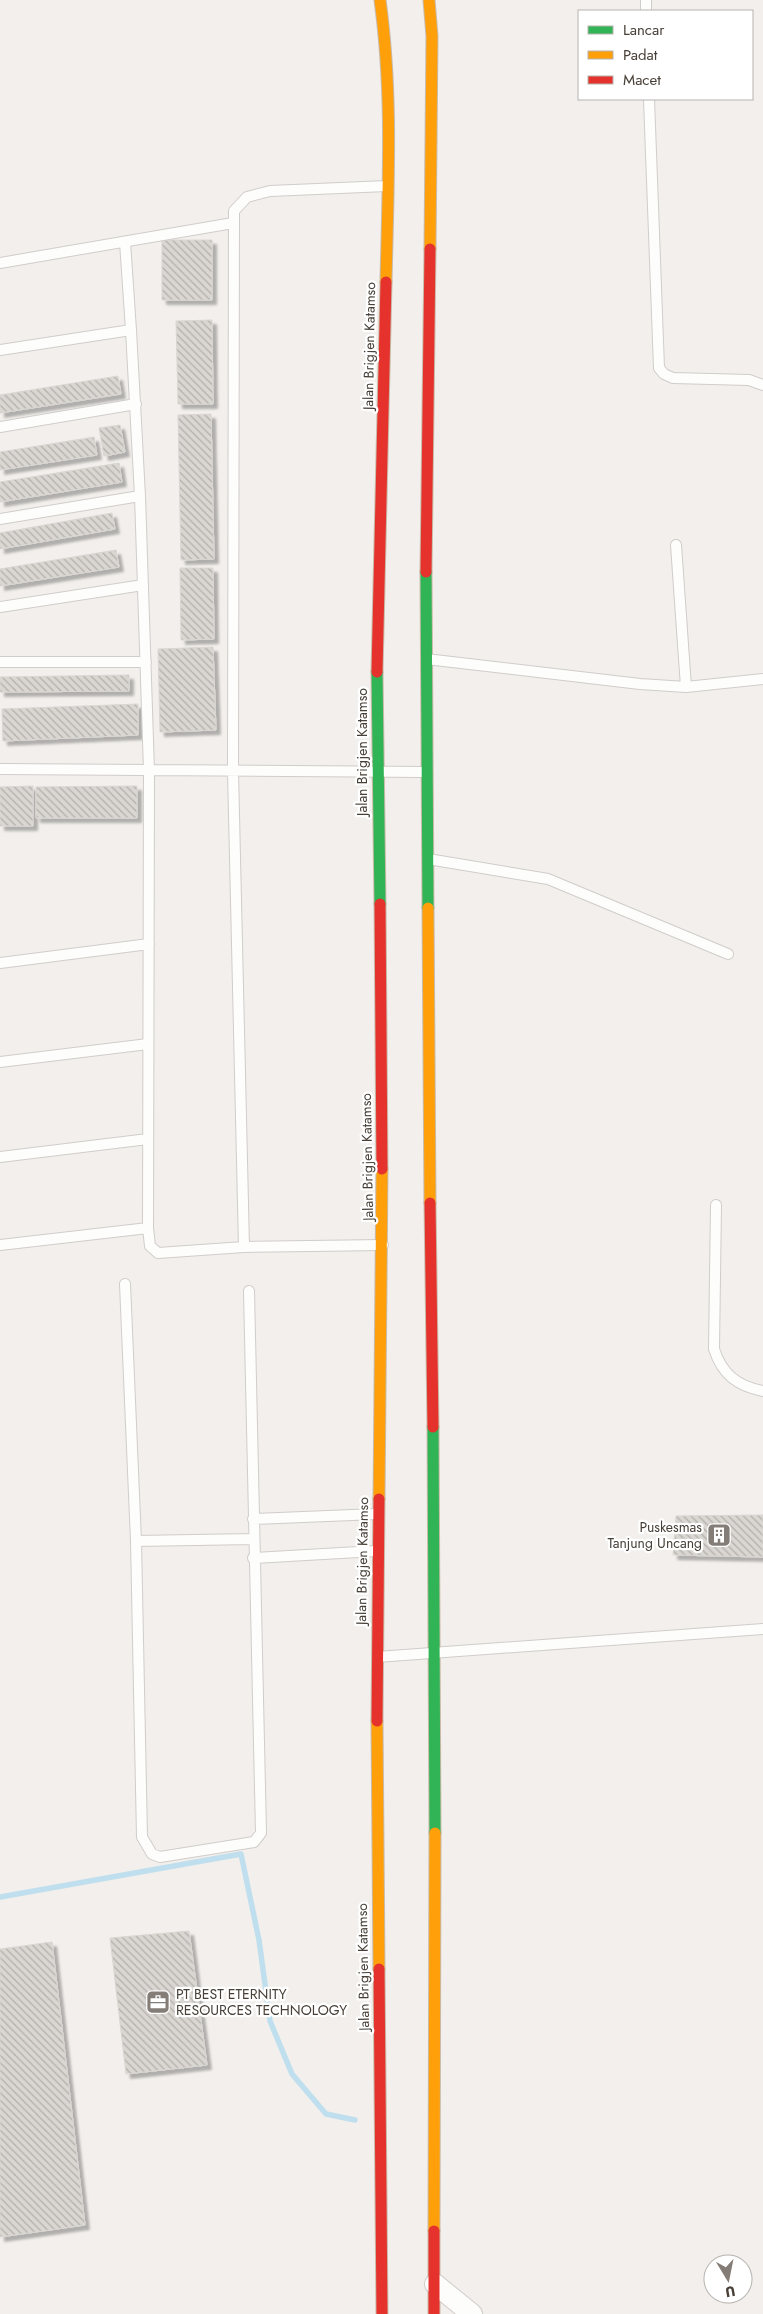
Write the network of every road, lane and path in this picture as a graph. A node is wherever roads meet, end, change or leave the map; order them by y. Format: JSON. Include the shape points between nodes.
{"nodes":[{"id":1,"x":380,"y":0,"type":"edge"},
{"id":2,"x":429,"y":0,"type":"edge"},
{"id":3,"x":649,"y":100,"type":"edge"},
{"id":4,"x":388,"y":186,"type":"junction"},
{"id":5,"x":233,"y":223,"type":"junction"},
{"id":6,"x":125,"y":242,"type":"junction"},
{"id":7,"x":0,"y":263,"type":"edge"},
{"id":8,"x":132,"y":330,"type":"junction"},
{"id":9,"x":0,"y":350,"type":"edge"},
{"id":10,"x":763,"y":385,"type":"edge"},
{"id":11,"x":136,"y":404,"type":"junction"},
{"id":12,"x":0,"y":427,"type":"edge"},
{"id":13,"x":140,"y":496,"type":"junction"},
{"id":14,"x":0,"y":519,"type":"edge"},
{"id":15,"x":676,"y":546,"type":"dead end"},
{"id":16,"x":143,"y":585,"type":"junction"},
{"id":17,"x":0,"y":607,"type":"edge"},
{"id":18,"x":425,"y":658,"type":"junction"},
{"id":19,"x":0,"y":662,"type":"edge"},
{"id":20,"x":146,"y":662,"type":"junction"},
{"id":21,"x":763,"y":679,"type":"edge"},
{"id":22,"x":686,"y":687,"type":"junction"},
{"id":23,"x":0,"y":769,"type":"edge"},
{"id":24,"x":149,"y":771,"type":"junction"},
{"id":25,"x":233,"y":771,"type":"junction"},
{"id":26,"x":426,"y":772,"type":"junction"},
{"id":27,"x":377,"y":773,"type":"junction"},
{"id":28,"x":427,"y":859,"type":"junction"},
{"id":29,"x":149,"y":944,"type":"junction"},
{"id":30,"x":728,"y":954,"type":"dead end"},
{"id":31,"x":0,"y":963,"type":"edge"},
{"id":32,"x":148,"y":1044,"type":"junction"},
{"id":33,"x":0,"y":1062,"type":"edge"},
{"id":34,"x":148,"y":1139,"type":"junction"},
{"id":35,"x":0,"y":1157,"type":"edge"},
{"id":36,"x":716,"y":1205,"type":"dead end"},
{"id":37,"x":148,"y":1228,"type":"junction"},
{"id":38,"x":0,"y":1245,"type":"edge"},
{"id":39,"x":383,"y":1246,"type":"junction"},
{"id":40,"x":244,"y":1247,"type":"junction"},
{"id":41,"x":125,"y":1284,"type":"dead end"},
{"id":42,"x":249,"y":1291,"type":"dead end"},
{"id":43,"x":763,"y":1391,"type":"edge"},
{"id":44,"x":378,"y":1514,"type":"junction"},
{"id":45,"x":253,"y":1519,"type":"junction"},
{"id":46,"x":253,"y":1539,"type":"junction"},
{"id":47,"x":136,"y":1541,"type":"junction"},
{"id":48,"x":376,"y":1551,"type":"junction"},
{"id":49,"x":253,"y":1558,"type":"junction"},
{"id":50,"x":763,"y":1629,"type":"edge"},
{"id":51,"x":435,"y":1654,"type":"junction"},
{"id":52,"x":376,"y":1657,"type":"junction"},
{"id":53,"x":435,"y":2284,"type":"junction"},
{"id":54,"x":382,"y":2314,"type":"edge"},
{"id":55,"x":434,"y":2314,"type":"edge"},
{"id":56,"x":472,"y":2314,"type":"edge"}],
"edges":[{"from":1,"to":4,"type":"highway","name":"Jalan Brigjen Katamso","via":[[388,60]]},
{"from":2,"to":18,"type":"highway","via":[[432,36],[425,272]]},
{"from":3,"to":10,"type":"lane","via":[[659,368],[673,378],[749,380]]},
{"from":4,"to":5,"type":"lane","via":[[270,191],[247,197],[234,211]]},
{"from":4,"to":27,"type":"highway","name":"Jalan Brigjen Katamso","via":[[390,273],[377,650]]},
{"from":5,"to":6,"type":"lane"},
{"from":5,"to":25,"type":"lane"},
{"from":6,"to":7,"type":"lane"},
{"from":6,"to":8,"type":"lane"},
{"from":8,"to":9,"type":"lane"},
{"from":8,"to":11,"type":"lane"},
{"from":11,"to":12,"type":"lane"},
{"from":11,"to":13,"type":"lane"},
{"from":13,"to":14,"type":"lane"},
{"from":13,"to":16,"type":"lane"},
{"from":15,"to":22,"type":"lane"},
{"from":16,"to":17,"type":"lane"},
{"from":16,"to":20,"type":"lane"},
{"from":18,"to":22,"type":"lane"},
{"from":18,"to":26,"type":"highway"},
{"from":19,"to":20,"type":"lane"},
{"from":20,"to":24,"type":"lane"},
{"from":21,"to":22,"type":"lane"},
{"from":23,"to":24,"type":"lane"},
{"from":24,"to":25,"type":"lane"},
{"from":24,"to":29,"type":"lane"},
{"from":25,"to":27,"type":"lane"},
{"from":25,"to":40,"type":"lane"},
{"from":26,"to":27,"type":"lane"},
{"from":26,"to":28,"type":"highway"},
{"from":27,"to":39,"type":"highway","name":"Jalan Brigjen Katamso"},
{"from":28,"to":30,"type":"lane","via":[[548,879]]},
{"from":28,"to":51,"type":"highway"},
{"from":29,"to":31,"type":"lane"},
{"from":29,"to":32,"type":"lane"},
{"from":32,"to":33,"type":"lane"},
{"from":32,"to":34,"type":"lane"},
{"from":34,"to":35,"type":"lane"},
{"from":34,"to":37,"type":"lane"},
{"from":36,"to":43,"type":"lane","via":[[714,1349],[720,1365],[729,1376],[743,1385]]},
{"from":37,"to":38,"type":"lane"},
{"from":37,"to":40,"type":"lane","via":[[150,1246],[158,1253]]},
{"from":39,"to":40,"type":"lane"},
{"from":39,"to":44,"type":"highway","name":"Jalan Brigjen Katamso"},
{"from":41,"to":47,"type":"lane"},
{"from":42,"to":45,"type":"lane"},
{"from":44,"to":45,"type":"lane"},
{"from":44,"to":48,"type":"highway","name":"Jalan Brigjen Katamso"},
{"from":45,"to":46,"type":"lane"},
{"from":46,"to":47,"type":"lane"},
{"from":46,"to":49,"type":"lane"},
{"from":47,"to":49,"type":"lane","via":[[142,1837],[152,1854],[160,1857],[254,1842],[260,1833]]},
{"from":48,"to":49,"type":"lane"},
{"from":48,"to":52,"type":"highway","name":"Jalan Brigjen Katamso"},
{"from":50,"to":51,"type":"lane"},
{"from":51,"to":52,"type":"lane"},
{"from":51,"to":53,"type":"highway"},
{"from":52,"to":54,"type":"highway","name":"Jalan Brigjen Katamso"},
{"from":53,"to":55,"type":"highway"},
{"from":53,"to":56,"type":"street"}]}
